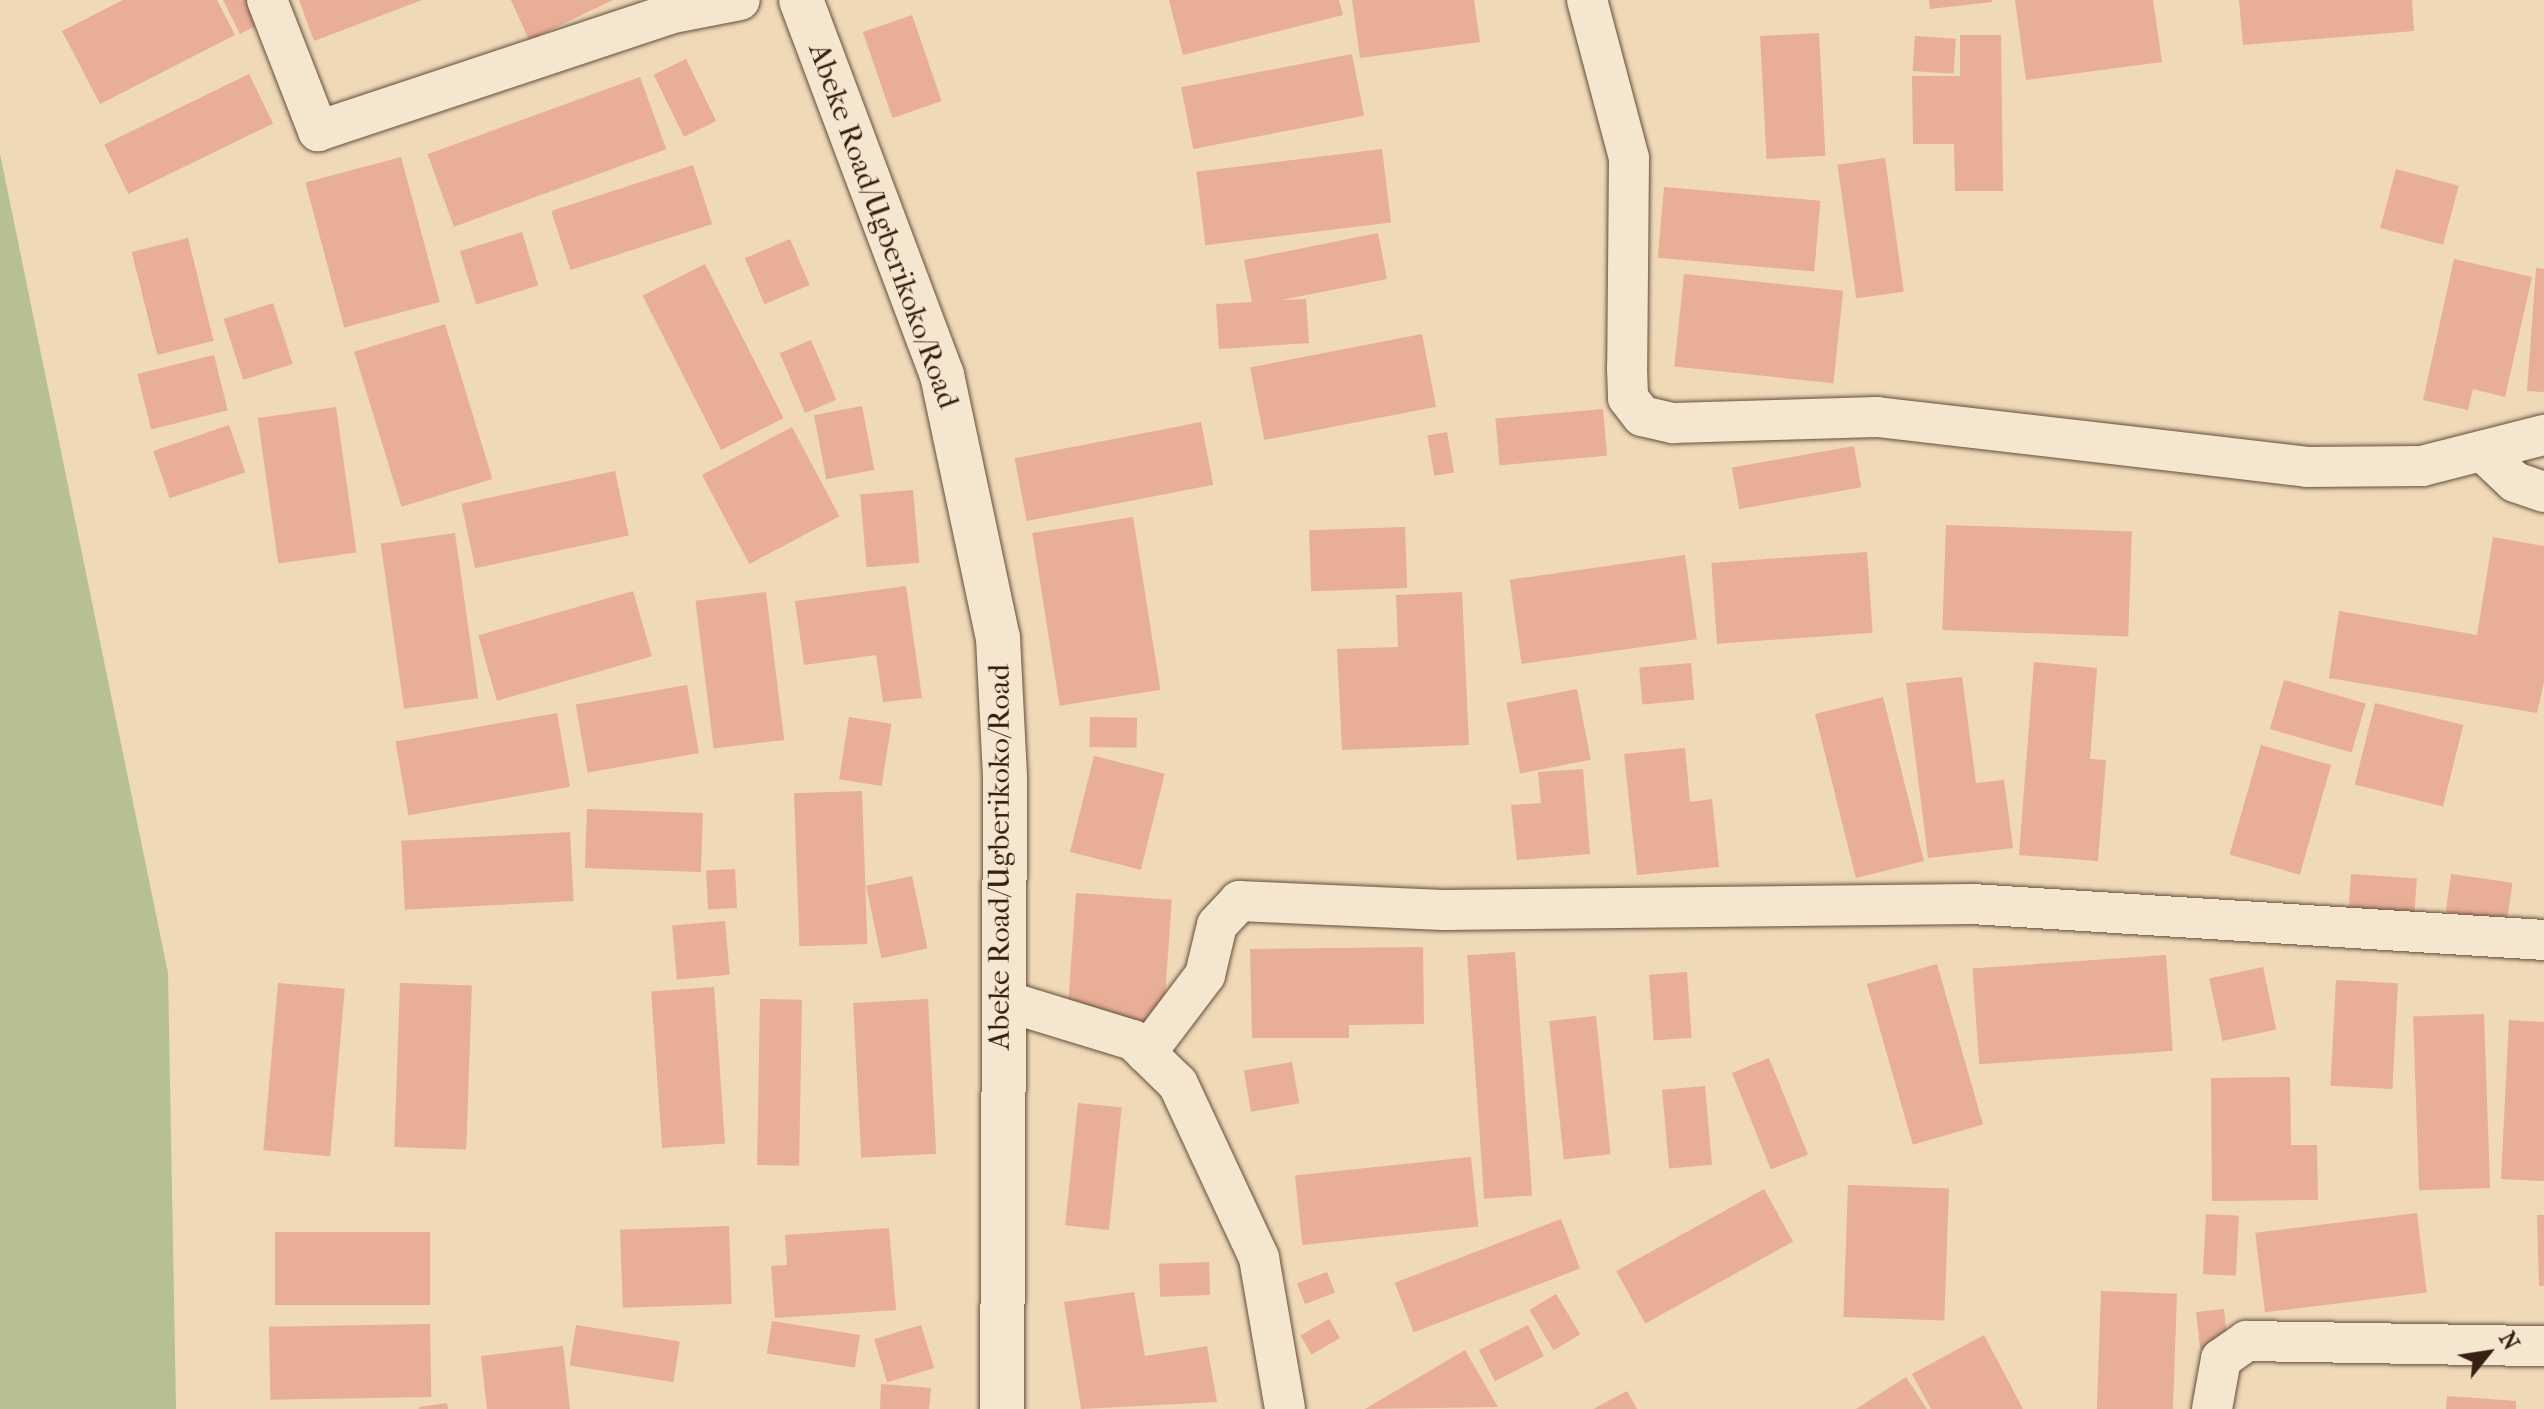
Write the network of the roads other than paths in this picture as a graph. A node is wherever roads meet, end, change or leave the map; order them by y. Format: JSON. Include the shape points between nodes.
{"nodes":[{"id":1,"x":267,"y":0,"type":"edge"},
{"id":2,"x":740,"y":0,"type":"edge"},
{"id":3,"x":801,"y":0,"type":"edge"},
{"id":4,"x":1587,"y":0,"type":"edge"},
{"id":5,"x":2544,"y":435,"type":"edge"},
{"id":6,"x":2482,"y":451,"type":"junction"},
{"id":7,"x":2544,"y":492,"type":"edge"},
{"id":8,"x":2544,"y":940,"type":"edge"},
{"id":9,"x":1002,"y":1000,"type":"junction"},
{"id":10,"x":1146,"y":1053,"type":"junction"},
{"id":11,"x":2544,"y":1346,"type":"edge"},
{"id":12,"x":1002,"y":1409,"type":"edge"},
{"id":13,"x":1285,"y":1409,"type":"edge"},
{"id":14,"x":2212,"y":1409,"type":"edge"}],
"edges":[{"from":1,"to":2,"type":"street","via":[[318,131],[669,14]]},
{"from":3,"to":9,"type":"street","name":"Abeke Road/Ugberikoko/Road","via":[[942,375],[982,538],[998,638],[1005,778]]},
{"from":4,"to":6,"type":"street","via":[[1629,158],[1628,398],[1642,416],[1673,423],[1877,417],[2307,467],[2422,466]]},
{"from":5,"to":6,"type":"street"},
{"from":6,"to":7,"type":"street","via":[[2515,482]]},
{"from":8,"to":10,"type":"street","via":[[1972,904],[1443,910],[1239,901],[1217,925],[1205,975]]},
{"from":9,"to":10,"type":"street","via":[[1133,1040]]},
{"from":9,"to":12,"type":"street","name":"Abeke Road/Ugberikoko/Road"},
{"from":10,"to":13,"type":"street","via":[[1178,1084],[1259,1258]]},
{"from":11,"to":14,"type":"street","via":[[2247,1341],[2221,1359]]}]}
